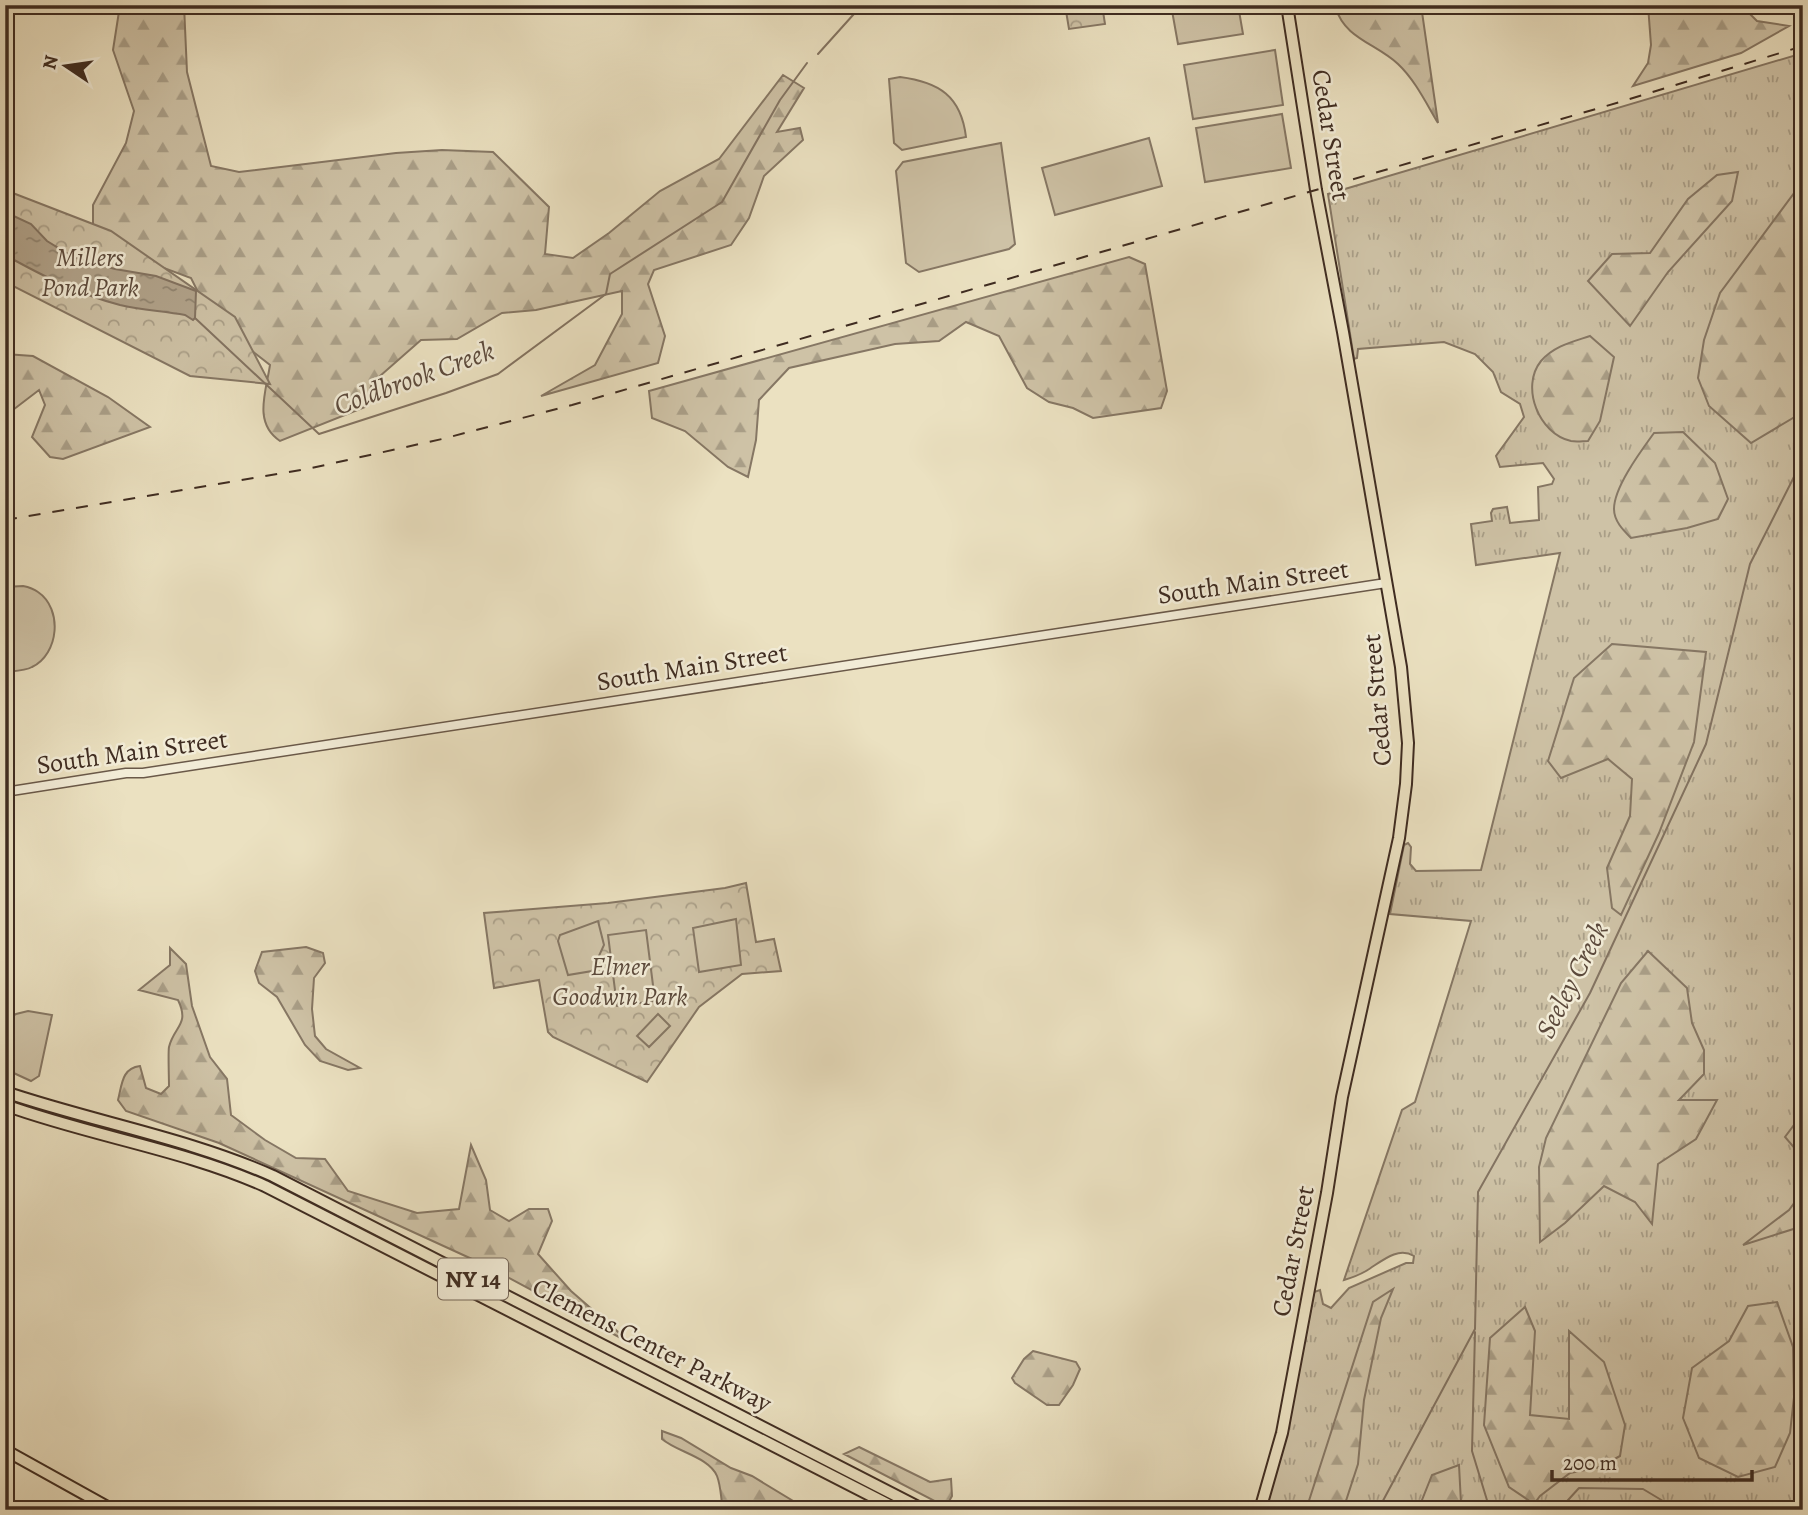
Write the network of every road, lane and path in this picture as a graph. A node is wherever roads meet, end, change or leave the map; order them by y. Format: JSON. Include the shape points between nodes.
{"nodes":[{"id":1,"x":1287,"y":5,"type":"edge"},
{"id":2,"x":1386,"y":583,"type":"junction"},
{"id":3,"x":5,"y":792,"type":"edge"},
{"id":4,"x":5,"y":1092,"type":"edge"},
{"id":5,"x":5,"y":1105,"type":"edge"},
{"id":6,"x":5,"y":1450,"type":"edge"},
{"id":7,"x":113,"y":1510,"type":"edge"},
{"id":8,"x":899,"y":1510,"type":"edge"},
{"id":9,"x":925,"y":1510,"type":"edge"},
{"id":10,"x":1260,"y":1510,"type":"edge"}],
"edges":[{"from":1,"to":2,"type":"main road","name":"Cedar Street"},
{"from":2,"to":3,"type":"street","name":"South Main Street"},
{"from":2,"to":10,"type":"main road","name":"Cedar Street","via":[[1408,743],[1399,838],[1342,1097],[1282,1433]]},
{"from":4,"to":9,"type":"main road","name":"Clemens Center Parkway","number":"NY 14","via":[[227,1157],[273,1176]]},
{"from":5,"to":8,"type":"main road","name":"Clemens Center Parkway","number":"NY 14","via":[[220,1167],[265,1186]]},
{"from":6,"to":7,"type":"main road"}]}
